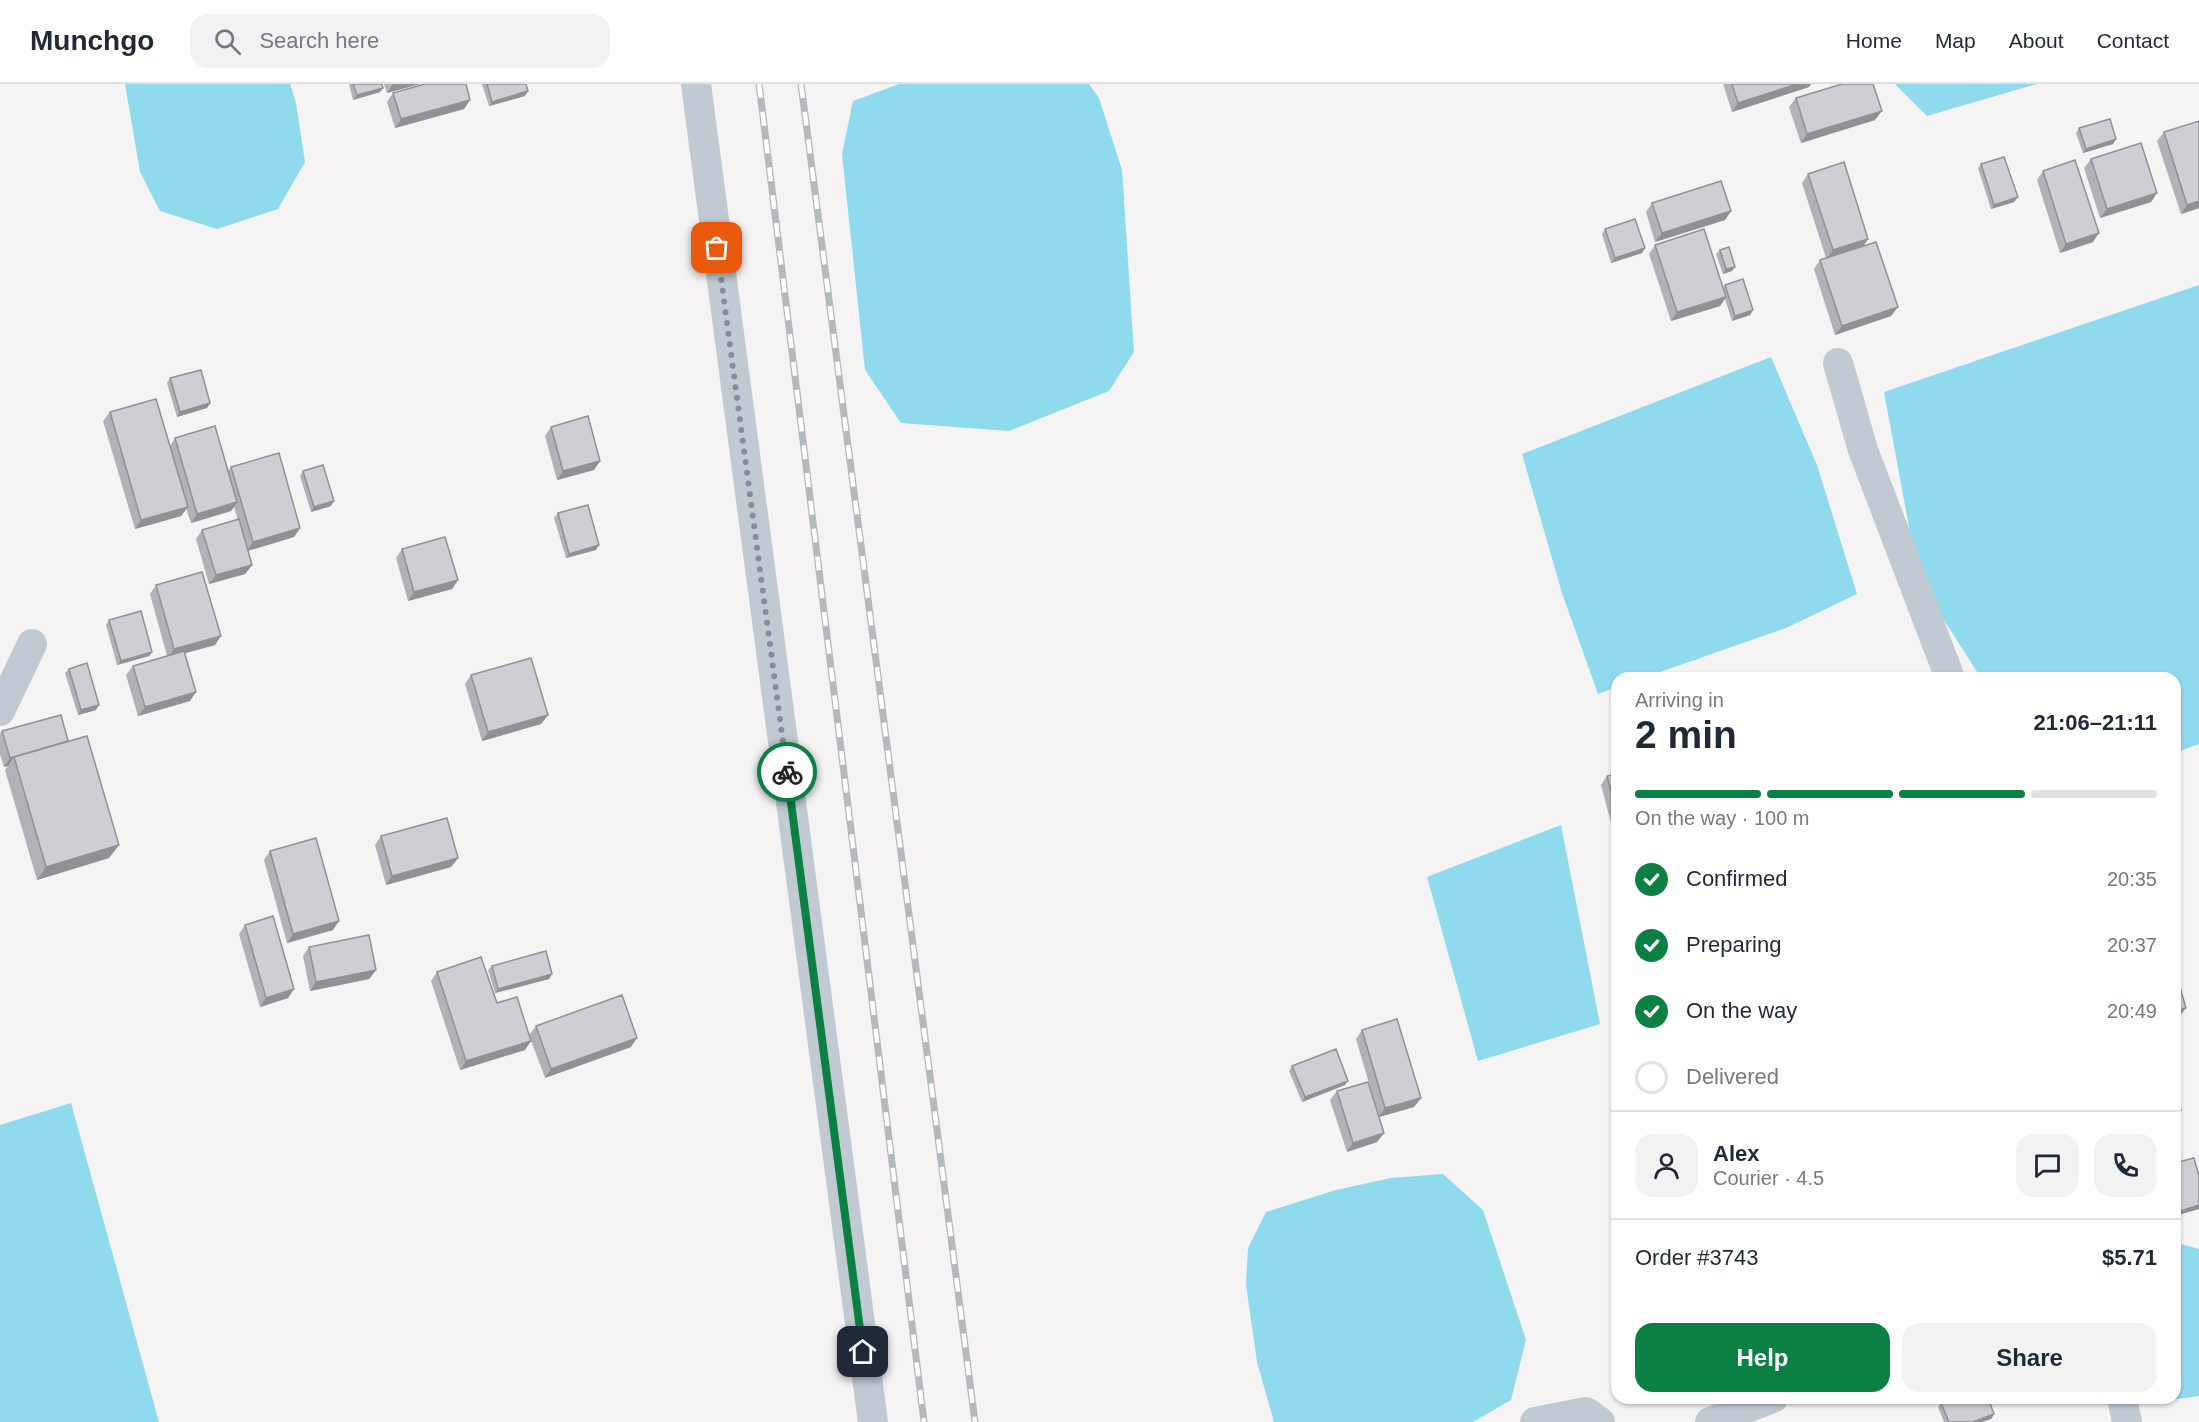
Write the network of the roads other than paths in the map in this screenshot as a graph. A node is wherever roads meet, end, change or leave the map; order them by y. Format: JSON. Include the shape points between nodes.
{"nodes":[{"id":1,"x":696,"y":84,"type":"edge"},
{"id":2,"x":1838,"y":363,"type":"dead end"},
{"id":3,"x":32,"y":644,"type":"dead end"},
{"id":4,"x":1948,"y":672,"type":"edge"},
{"id":5,"x":0,"y":711,"type":"edge"},
{"id":6,"x":1757,"y":1404,"type":"edge"},
{"id":7,"x":2123,"y":1404,"type":"edge"},
{"id":8,"x":873,"y":1422,"type":"edge"},
{"id":9,"x":1535,"y":1422,"type":"edge"},
{"id":10,"x":1600,"y":1422,"type":"edge"},
{"id":11,"x":1710,"y":1422,"type":"edge"},
{"id":12,"x":2127,"y":1422,"type":"edge"}],
"edges":[{"from":1,"to":8,"type":"street"},
{"from":2,"to":4,"type":"street","via":[[1863,450]]},
{"from":3,"to":5,"type":"street"},
{"from":6,"to":11,"type":"street"},
{"from":7,"to":12,"type":"street"},
{"from":9,"to":10,"type":"street","via":[[1586,1413]]}]}
